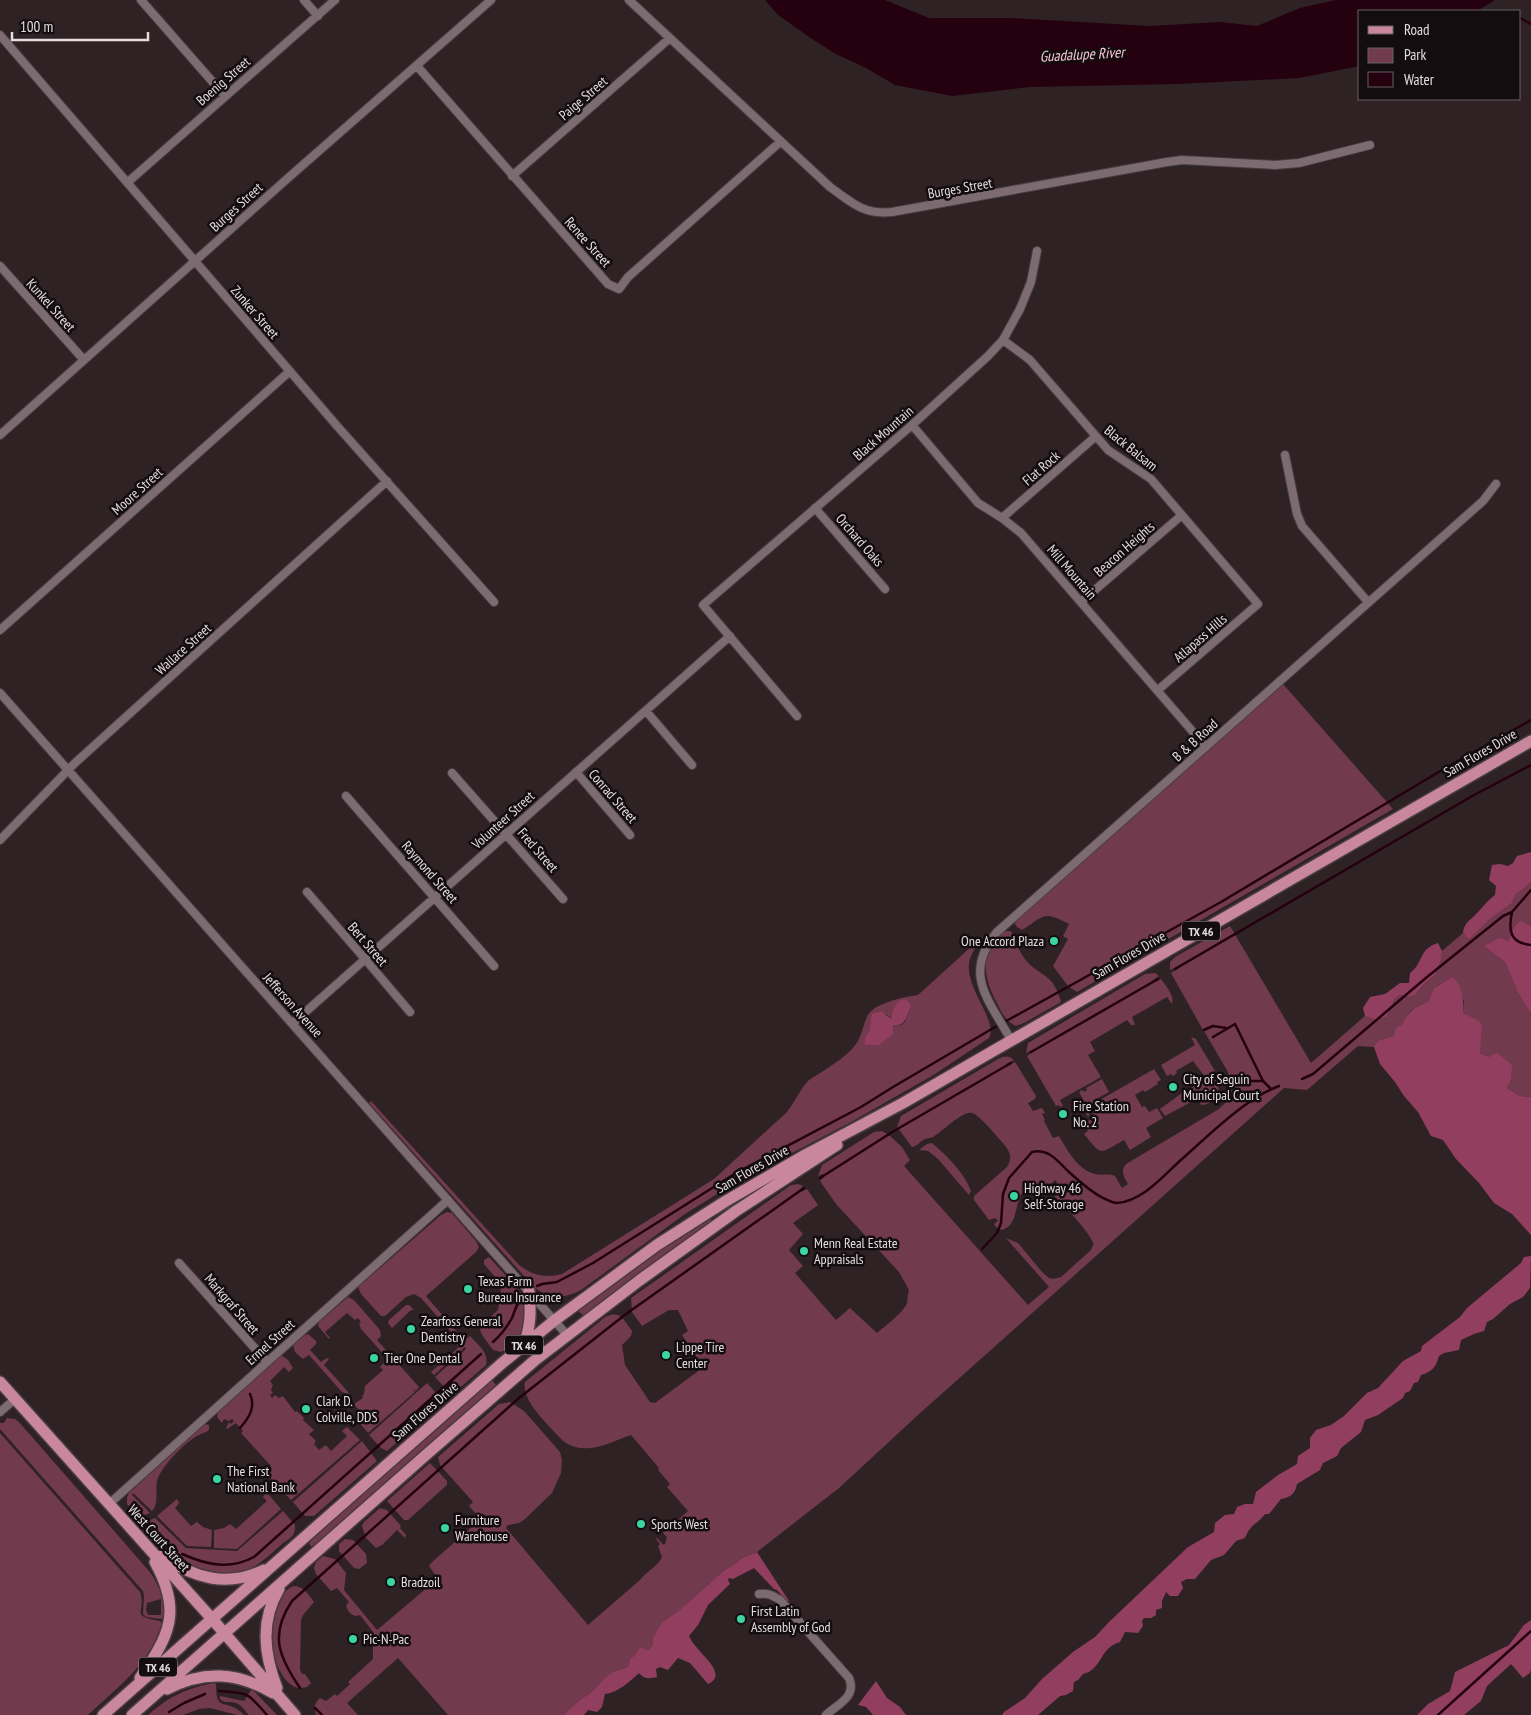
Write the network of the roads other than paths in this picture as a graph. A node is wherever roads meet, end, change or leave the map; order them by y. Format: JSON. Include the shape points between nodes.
{"nodes":[{"id":1,"x":141,"y":0,"type":"edge"},
{"id":2,"x":304,"y":0,"type":"edge"},
{"id":3,"x":336,"y":0,"type":"edge"},
{"id":4,"x":491,"y":0,"type":"edge"},
{"id":5,"x":629,"y":0,"type":"edge"},
{"id":6,"x":318,"y":16,"type":"junction"},
{"id":7,"x":0,"y":35,"type":"edge"},
{"id":8,"x":670,"y":38,"type":"junction"},
{"id":9,"x":417,"y":66,"type":"junction"},
{"id":10,"x":225,"y":96,"type":"junction"},
{"id":11,"x":780,"y":142,"type":"junction"},
{"id":12,"x":1370,"y":145,"type":"dead end"},
{"id":13,"x":512,"y":176,"type":"junction"},
{"id":14,"x":128,"y":182,"type":"junction"},
{"id":15,"x":1037,"y":251,"type":"dead end"},
{"id":16,"x":194,"y":261,"type":"junction"},
{"id":17,"x":0,"y":266,"type":"edge"},
{"id":18,"x":1003,"y":340,"type":"junction"},
{"id":19,"x":84,"y":360,"type":"junction"},
{"id":20,"x":290,"y":371,"type":"junction"},
{"id":21,"x":912,"y":425,"type":"junction"},
{"id":22,"x":0,"y":435,"type":"edge"},
{"id":23,"x":1095,"y":437,"type":"junction"},
{"id":24,"x":1285,"y":455,"type":"dead end"},
{"id":25,"x":387,"y":481,"type":"junction"},
{"id":26,"x":1496,"y":484,"type":"dead end"},
{"id":27,"x":815,"y":508,"type":"junction"},
{"id":28,"x":1182,"y":515,"type":"junction"},
{"id":29,"x":1002,"y":518,"type":"junction"},
{"id":30,"x":885,"y":589,"type":"dead end"},
{"id":31,"x":494,"y":602,"type":"dead end"},
{"id":32,"x":1082,"y":602,"type":"junction"},
{"id":33,"x":1368,"y":602,"type":"junction"},
{"id":34,"x":1258,"y":604,"type":"joint"},
{"id":35,"x":0,"y":630,"type":"edge"},
{"id":36,"x":730,"y":636,"type":"junction"},
{"id":37,"x":1158,"y":690,"type":"junction"},
{"id":38,"x":0,"y":693,"type":"edge"},
{"id":39,"x":646,"y":711,"type":"junction"},
{"id":40,"x":798,"y":716,"type":"dead end"},
{"id":41,"x":1531,"y":741,"type":"edge"},
{"id":42,"x":1206,"y":747,"type":"junction"},
{"id":43,"x":692,"y":765,"type":"dead end"},
{"id":44,"x":69,"y":771,"type":"junction"},
{"id":45,"x":576,"y":772,"type":"junction"},
{"id":46,"x":452,"y":773,"type":"dead end"},
{"id":47,"x":346,"y":796,"type":"dead end"},
{"id":48,"x":507,"y":834,"type":"junction"},
{"id":49,"x":630,"y":835,"type":"dead end"},
{"id":50,"x":0,"y":840,"type":"edge"},
{"id":51,"x":307,"y":892,"type":"dead end"},
{"id":52,"x":436,"y":897,"type":"junction"},
{"id":53,"x":563,"y":899,"type":"dead end"},
{"id":54,"x":366,"y":959,"type":"junction"},
{"id":55,"x":494,"y":966,"type":"dead end"},
{"id":56,"x":410,"y":1012,"type":"dead end"},
{"id":57,"x":293,"y":1023,"type":"junction"},
{"id":58,"x":1011,"y":1040,"type":"junction"},
{"id":59,"x":871,"y":1121,"type":"junction"},
{"id":60,"x":448,"y":1200,"type":"junction"},
{"id":61,"x":179,"y":1262,"type":"dead end"},
{"id":62,"x":529,"y":1292,"type":"junction"},
{"id":63,"x":555,"y":1320,"type":"junction"},
{"id":64,"x":567,"y":1335,"type":"junction"},
{"id":65,"x":523,"y":1346,"type":"junction"},
{"id":66,"x":266,"y":1362,"type":"junction"},
{"id":67,"x":0,"y":1382,"type":"edge"},
{"id":68,"x":15,"y":1399,"type":"junction"},
{"id":69,"x":0,"y":1412,"type":"edge"},
{"id":70,"x":108,"y":1504,"type":"junction"},
{"id":71,"x":146,"y":1545,"type":"junction"},
{"id":72,"x":275,"y":1564,"type":"junction"},
{"id":73,"x":288,"y":1577,"type":"junction"},
{"id":74,"x":759,"y":1594,"type":"dead end"},
{"id":75,"x":213,"y":1620,"type":"junction"},
{"id":76,"x":225,"y":1633,"type":"junction"},
{"id":77,"x":155,"y":1695,"type":"junction"},
{"id":78,"x":280,"y":1697,"type":"junction"},
{"id":79,"x":123,"y":1698,"type":"junction"},
{"id":80,"x":103,"y":1715,"type":"edge"},
{"id":81,"x":132,"y":1715,"type":"edge"},
{"id":82,"x":295,"y":1715,"type":"edge"},
{"id":83,"x":826,"y":1715,"type":"edge"}],
"edges":[{"from":1,"to":10,"type":"street"},
{"from":2,"to":6,"type":"street"},
{"from":3,"to":6,"type":"street","name":"Boenig Street"},
{"from":4,"to":9,"type":"street","name":"Burges Street"},
{"from":5,"to":8,"type":"street","name":"Burges Street"},
{"from":6,"to":10,"type":"street","name":"Boenig Street"},
{"from":7,"to":14,"type":"street","name":"Zunker Street"},
{"from":8,"to":11,"type":"street","name":"Burges Street"},
{"from":8,"to":13,"type":"street","name":"Paige Street"},
{"from":9,"to":13,"type":"street","name":"Renee Street"},
{"from":9,"to":16,"type":"street","name":"Burges Street"},
{"from":10,"to":14,"type":"street","name":"Boenig Street"},
{"from":11,"to":12,"type":"street","name":"Burges Street","via":[[837,192],[862,209],[880,213],[1167,162],[1299,163]]},
{"from":11,"to":13,"type":"street","name":"Renee Street","via":[[628,277],[619,289],[608,284]]},
{"from":14,"to":16,"type":"street","name":"Zunker Street"},
{"from":15,"to":18,"type":"street","name":"Black Mountain","via":[[1031,282]]},
{"from":16,"to":19,"type":"street","name":"Burges Street"},
{"from":16,"to":20,"type":"street","name":"Zunker Street"},
{"from":17,"to":19,"type":"street","name":"Kunkel Street"},
{"from":18,"to":21,"type":"street","name":"Black Mountain"},
{"from":18,"to":23,"type":"street","name":"Black Balsam","via":[[1030,360]]},
{"from":19,"to":22,"type":"street","name":"Burges Street"},
{"from":20,"to":25,"type":"street","name":"Zunker Street"},
{"from":20,"to":35,"type":"street","name":"Moore Street"},
{"from":21,"to":27,"type":"street","name":"Black Mountain"},
{"from":21,"to":29,"type":"street","name":"Mill Mountain","via":[[978,503]]},
{"from":23,"to":28,"type":"street","name":"Black Balsam","via":[[1108,450],[1151,479]]},
{"from":23,"to":29,"type":"street","name":"Flat Rock"},
{"from":24,"to":33,"type":"street","via":[[1302,526]]},
{"from":25,"to":31,"type":"street","name":"Zunker Street"},
{"from":25,"to":44,"type":"street","name":"Wallace Street"},
{"from":26,"to":33,"type":"street","name":"B & B Road","via":[[1483,501]]},
{"from":27,"to":30,"type":"street","name":"Orchard Oaks"},
{"from":27,"to":36,"type":"street","name":"Black Mountain","via":[[703,605]]},
{"from":28,"to":32,"type":"street","name":"Beacon Heights"},
{"from":28,"to":34,"type":"street","name":"Black Balsam"},
{"from":29,"to":32,"type":"street","name":"Mill Mountain","via":[[1021,533]]},
{"from":32,"to":37,"type":"street","name":"Mill Mountain"},
{"from":33,"to":42,"type":"street","name":"B & B Road"},
{"from":34,"to":37,"type":"street","name":"Atlapass Hills"},
{"from":36,"to":39,"type":"street","name":"Volunteer Street"},
{"from":36,"to":40,"type":"street"},
{"from":37,"to":42,"type":"street","name":"Mill Mountain"},
{"from":38,"to":44,"type":"street","name":"Jefferson Avenue"},
{"from":39,"to":43,"type":"street"},
{"from":39,"to":45,"type":"street","name":"Volunteer Street"},
{"from":41,"to":58,"type":"main road","name":"Sam Flores Drive","number":"TX 46"},
{"from":42,"to":58,"type":"street","name":"B & B Road","via":[[990,941],[981,959],[981,980]]},
{"from":44,"to":50,"type":"street","name":"Wallace Street"},
{"from":44,"to":57,"type":"street","name":"Jefferson Avenue"},
{"from":45,"to":48,"type":"street","name":"Volunteer Street"},
{"from":45,"to":49,"type":"street","name":"Conrad Street"},
{"from":46,"to":48,"type":"street","name":"Fred Street"},
{"from":47,"to":52,"type":"street","name":"Raymond Street"},
{"from":48,"to":52,"type":"street","name":"Volunteer Street"},
{"from":48,"to":53,"type":"street","name":"Fred Street"},
{"from":51,"to":54,"type":"street","name":"Bert Street"},
{"from":52,"to":54,"type":"street","name":"Volunteer Street"},
{"from":52,"to":55,"type":"street","name":"Raymond Street"},
{"from":54,"to":56,"type":"street","name":"Bert Street"},
{"from":54,"to":57,"type":"street","name":"Volunteer Street"},
{"from":57,"to":60,"type":"street","name":"Jefferson Avenue"},
{"from":58,"to":59,"type":"main road","name":"Sam Flores Drive","number":"TX 46"},
{"from":59,"to":63,"type":"main road","name":"Sam Flores Drive","number":"TX 46","via":[[702,1216]]},
{"from":59,"to":64,"type":"main road","name":"Sam Flores Drive","number":"TX 46","via":[[736,1211]]},
{"from":60,"to":62,"type":"street","name":"Jefferson Avenue"},
{"from":60,"to":66,"type":"street","name":"Ermel Street"},
{"from":61,"to":66,"type":"street","name":"Markgraf Street"},
{"from":62,"to":63,"type":"street","name":"Jefferson Avenue"},
{"from":62,"to":65,"type":"main road","via":[[530,1320]]},
{"from":63,"to":64,"type":"street","name":"Jefferson Avenue"},
{"from":63,"to":65,"type":"main road","name":"Sam Flores Drive","number":"TX 46"},
{"from":64,"to":73,"type":"main road","name":"Sam Flores Drive","number":"TX 46"},
{"from":65,"to":72,"type":"main road","name":"Sam Flores Drive","number":"TX 46"},
{"from":66,"to":70,"type":"street","name":"Ermel Street"},
{"from":67,"to":68,"type":"main road","name":"West Court Street"},
{"from":68,"to":69,"type":"street"},
{"from":68,"to":70,"type":"main road","name":"West Court Street"},
{"from":70,"to":71,"type":"main road","name":"West Court Street"},
{"from":71,"to":72,"type":"main road","via":[[184,1570],[207,1578],[241,1578]]},
{"from":71,"to":75,"type":"main road","name":"West Court Street"},
{"from":71,"to":79,"type":"main road","via":[[166,1586],[169,1621],[157,1653]]},
{"from":72,"to":75,"type":"main road","name":"Sam Flores Drive","number":"TX 46"},
{"from":73,"to":76,"type":"main road","name":"Sam Flores Drive","number":"TX 46"},
{"from":73,"to":78,"type":"main road","via":[[274,1596],[265,1627],[266,1653]]},
{"from":74,"to":83,"type":"street","via":[[771,1594],[780,1600],[849,1678],[852,1686],[848,1698]]},
{"from":75,"to":76,"type":"main road","name":"West Court Street"},
{"from":75,"to":79,"type":"main road","name":"Sam Flores Drive","number":"TX 46"},
{"from":76,"to":77,"type":"main road","name":"Sam Flores Drive","number":"TX 46"},
{"from":76,"to":78,"type":"main road","name":"West Court Street"},
{"from":77,"to":78,"type":"main road","via":[[189,1680],[218,1676],[248,1680]]},
{"from":77,"to":81,"type":"main road","name":"Sam Flores Drive","number":"TX 46"},
{"from":78,"to":82,"type":"main road","name":"West Court Street"},
{"from":79,"to":80,"type":"main road","name":"Sam Flores Drive","number":"TX 46"}]}
